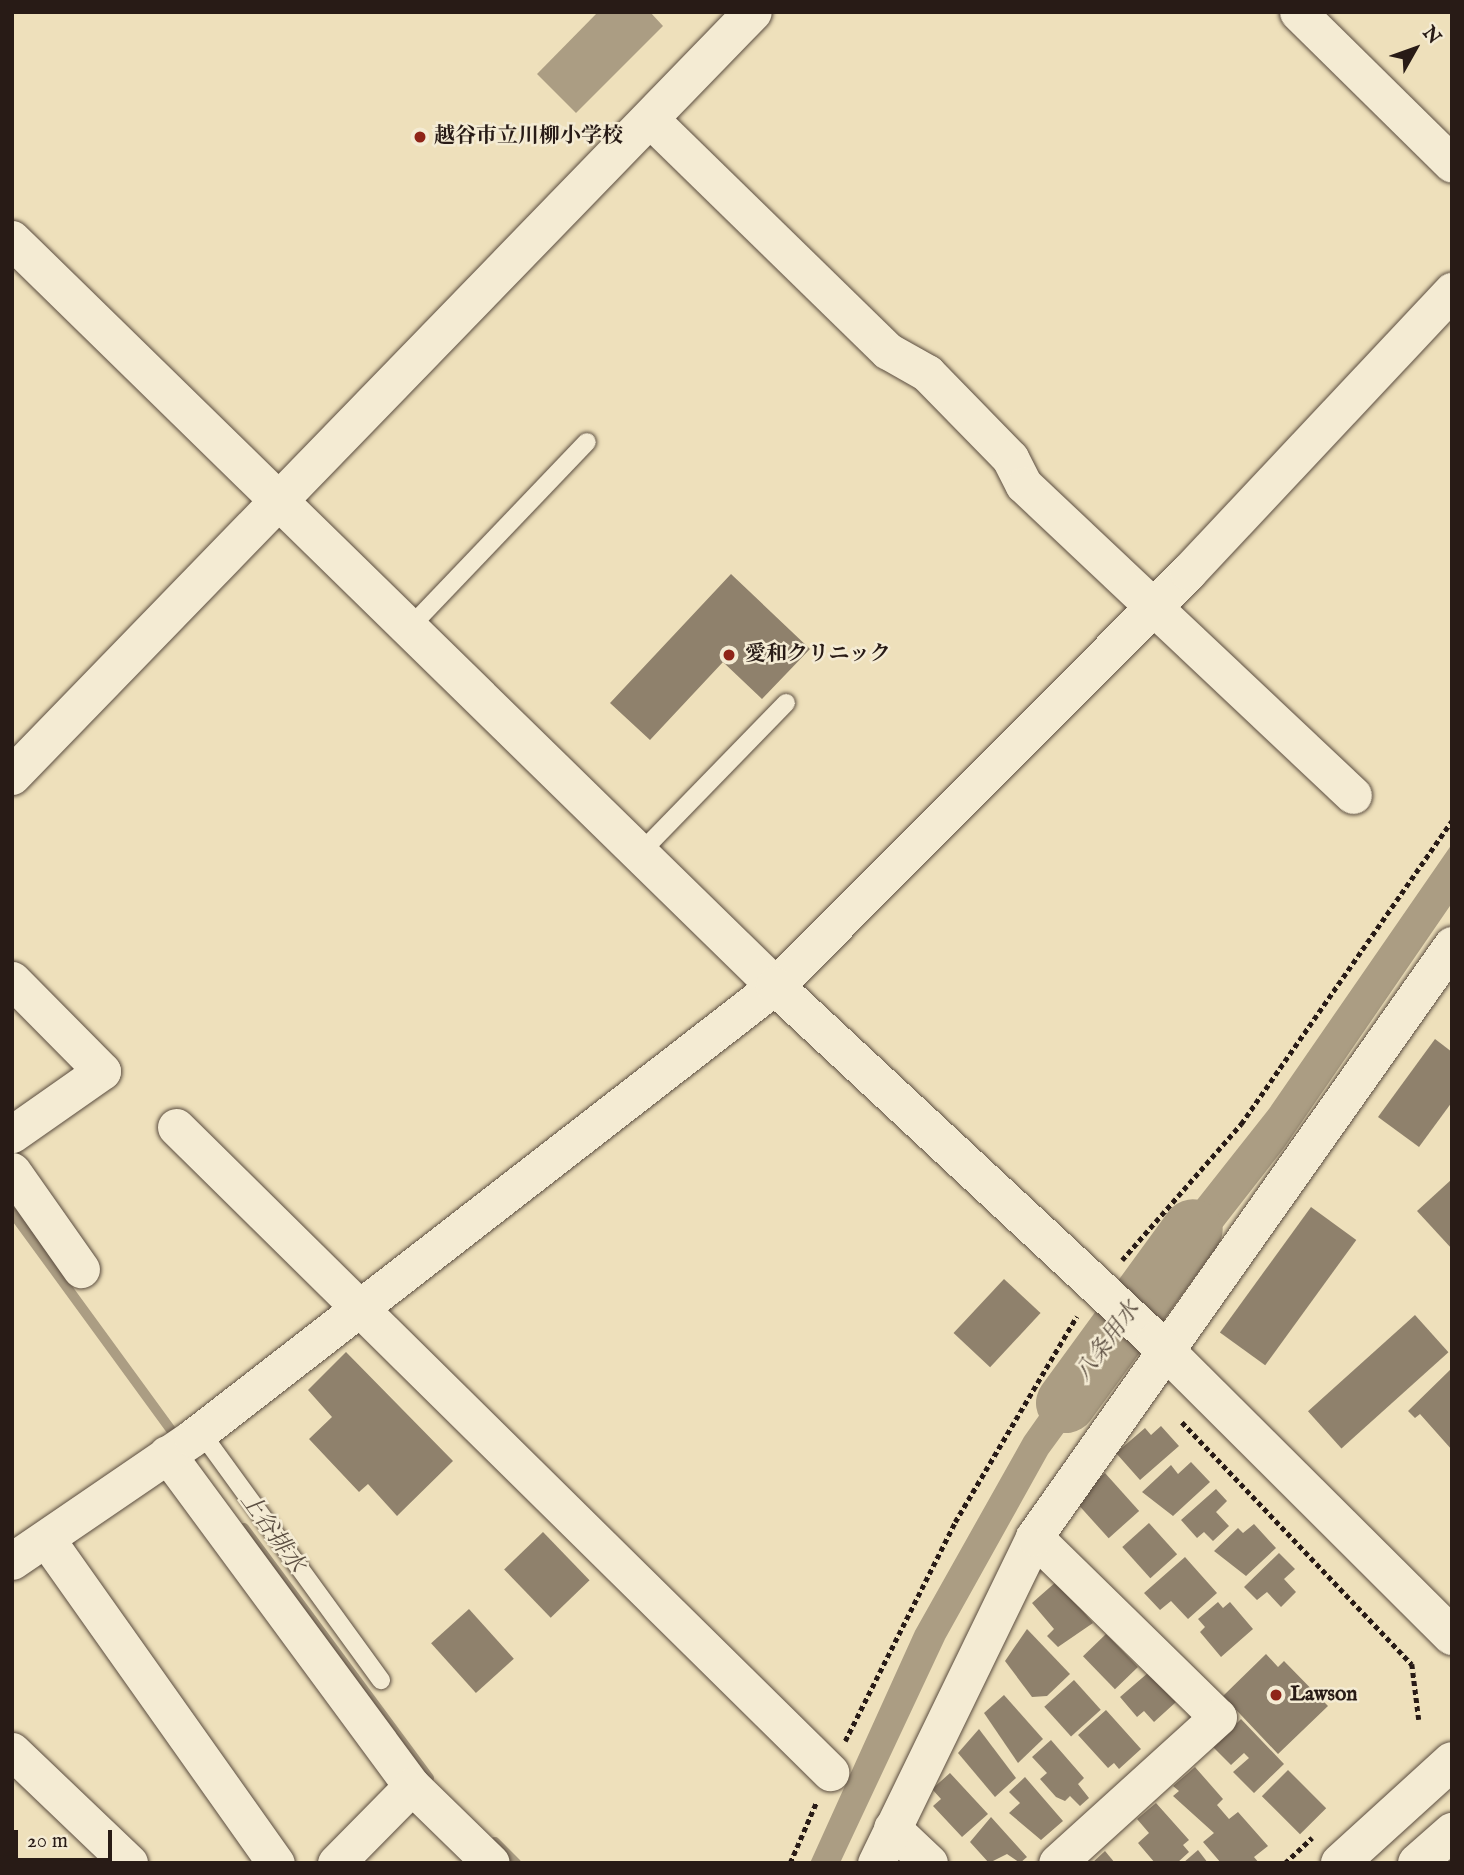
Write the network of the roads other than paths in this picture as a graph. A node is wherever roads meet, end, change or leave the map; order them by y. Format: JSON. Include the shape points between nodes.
{"nodes":[{"id":1,"x":753,"y":12,"type":"edge"},
{"id":2,"x":1298,"y":12,"type":"edge"},
{"id":3,"x":650,"y":119,"type":"junction"},
{"id":4,"x":1452,"y":164,"type":"edge"},
{"id":5,"x":12,"y":240,"type":"edge"},
{"id":6,"x":1452,"y":291,"type":"edge"},
{"id":7,"x":587,"y":442,"type":"dead end"},
{"id":8,"x":281,"y":503,"type":"junction"},
{"id":9,"x":1150,"y":605,"type":"junction"},
{"id":10,"x":412,"y":625,"type":"junction"},
{"id":11,"x":786,"y":703,"type":"dead end"},
{"id":12,"x":12,"y":776,"type":"edge"},
{"id":13,"x":1353,"y":795,"type":"dead end"},
{"id":14,"x":640,"y":852,"type":"junction"},
{"id":15,"x":1452,"y":945,"type":"edge"},
{"id":16,"x":12,"y":980,"type":"edge"},
{"id":17,"x":775,"y":986,"type":"junction"},
{"id":18,"x":176,"y":1127,"type":"dead end"},
{"id":19,"x":12,"y":1134,"type":"edge"},
{"id":20,"x":12,"y":1171,"type":"edge"},
{"id":21,"x":81,"y":1269,"type":"dead end"},
{"id":22,"x":358,"y":1312,"type":"junction"},
{"id":23,"x":1166,"y":1353,"type":"junction"},
{"id":24,"x":184,"y":1443,"type":"junction"},
{"id":25,"x":1034,"y":1537,"type":"junction"},
{"id":26,"x":47,"y":1540,"type":"junction"},
{"id":27,"x":12,"y":1561,"type":"edge"},
{"id":28,"x":1452,"y":1636,"type":"edge"},
{"id":29,"x":381,"y":1680,"type":"dead end"},
{"id":30,"x":12,"y":1751,"type":"edge"},
{"id":31,"x":1452,"y":1761,"type":"edge"},
{"id":32,"x":830,"y":1772,"type":"dead end"},
{"id":33,"x":412,"y":1786,"type":"junction"},
{"id":34,"x":892,"y":1828,"type":"junction"},
{"id":35,"x":1452,"y":1832,"type":"edge"},
{"id":36,"x":129,"y":1863,"type":"edge"},
{"id":37,"x":276,"y":1863,"type":"edge"},
{"id":38,"x":336,"y":1863,"type":"edge"},
{"id":39,"x":491,"y":1863,"type":"edge"},
{"id":40,"x":876,"y":1863,"type":"edge"},
{"id":41,"x":929,"y":1863,"type":"edge"},
{"id":42,"x":1057,"y":1863,"type":"edge"},
{"id":43,"x":1340,"y":1863,"type":"edge"},
{"id":44,"x":1417,"y":1863,"type":"edge"}],
"edges":[{"from":1,"to":3,"type":"street"},
{"from":2,"to":4,"type":"street"},
{"from":3,"to":8,"type":"street"},
{"from":3,"to":9,"type":"street","via":[[888,351],[927,373],[1010,458],[1024,485]]},
{"from":5,"to":8,"type":"street"},
{"from":6,"to":9,"type":"street"},
{"from":7,"to":10,"type":"lane"},
{"from":8,"to":10,"type":"street"},
{"from":8,"to":12,"type":"street"},
{"from":9,"to":13,"type":"street"},
{"from":9,"to":17,"type":"street"},
{"from":10,"to":14,"type":"street"},
{"from":11,"to":14,"type":"lane"},
{"from":14,"to":17,"type":"street"},
{"from":15,"to":23,"type":"street"},
{"from":16,"to":19,"type":"street","via":[[102,1071]]},
{"from":17,"to":22,"type":"street"},
{"from":17,"to":23,"type":"street"},
{"from":18,"to":22,"type":"street"},
{"from":20,"to":21,"type":"street"},
{"from":22,"to":24,"type":"street"},
{"from":22,"to":32,"type":"street"},
{"from":23,"to":25,"type":"street"},
{"from":23,"to":28,"type":"street"},
{"from":24,"to":26,"type":"street"},
{"from":24,"to":29,"type":"lane"},
{"from":24,"to":33,"type":"street"},
{"from":25,"to":34,"type":"street"},
{"from":25,"to":42,"type":"street","via":[[1218,1717]]},
{"from":26,"to":27,"type":"street"},
{"from":26,"to":37,"type":"street"},
{"from":30,"to":36,"type":"street"},
{"from":31,"to":43,"type":"street"},
{"from":33,"to":38,"type":"street"},
{"from":33,"to":39,"type":"street"},
{"from":34,"to":40,"type":"street"},
{"from":34,"to":41,"type":"street"},
{"from":35,"to":44,"type":"street"}]}
